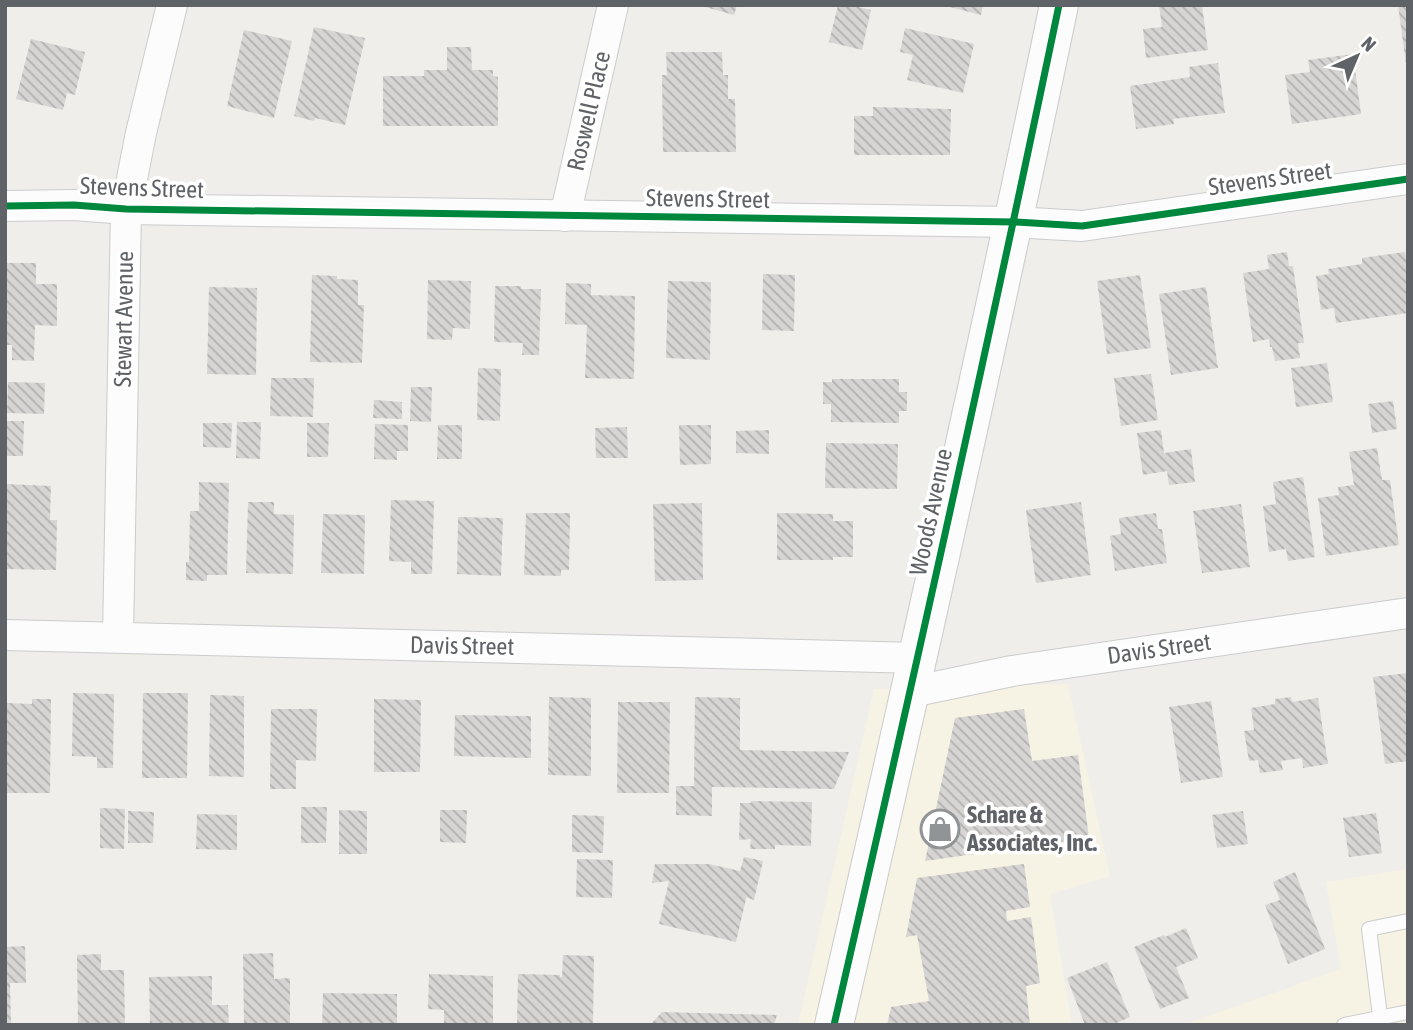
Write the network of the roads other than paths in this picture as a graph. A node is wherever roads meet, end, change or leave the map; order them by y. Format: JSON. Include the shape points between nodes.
{"nodes":[{"id":1,"x":172,"y":5,"type":"edge"},
{"id":2,"x":613,"y":5,"type":"edge"},
{"id":3,"x":1059,"y":5,"type":"edge"},
{"id":4,"x":1408,"y":179,"type":"edge"},
{"id":5,"x":5,"y":206,"type":"edge"},
{"id":6,"x":126,"y":209,"type":"junction"},
{"id":7,"x":565,"y":216,"type":"junction"},
{"id":8,"x":1014,"y":222,"type":"junction"},
{"id":9,"x":1408,"y":613,"type":"edge"},
{"id":10,"x":5,"y":635,"type":"edge"},
{"id":11,"x":118,"y":637,"type":"junction"},
{"id":12,"x":914,"y":675,"type":"junction"},
{"id":13,"x":1408,"y":921,"type":"edge"},
{"id":14,"x":1408,"y":1012,"type":"edge"},
{"id":15,"x":1380,"y":1016,"type":"junction"},
{"id":16,"x":834,"y":1025,"type":"edge"},
{"id":17,"x":1344,"y":1025,"type":"edge"}],
"edges":[{"from":1,"to":6,"type":"street","name":"Stewart Avenue"},
{"from":2,"to":7,"type":"street","name":"Roswell Place"},
{"from":3,"to":8,"type":"street","name":"Woods Avenue"},
{"from":4,"to":8,"type":"street","name":"Stevens Street","via":[[1082,226]]},
{"from":5,"to":6,"type":"street","name":"Stevens Street"},
{"from":6,"to":7,"type":"street","name":"Stevens Street"},
{"from":6,"to":11,"type":"street","name":"Stewart Avenue"},
{"from":7,"to":8,"type":"street","name":"Stevens Street"},
{"from":8,"to":12,"type":"street","name":"Woods Avenue"},
{"from":9,"to":12,"type":"street","name":"Davis Street","via":[[1012,671]]},
{"from":10,"to":11,"type":"street","name":"Davis Street"},
{"from":11,"to":12,"type":"street","name":"Davis Street"},
{"from":12,"to":16,"type":"street","name":"Woods Avenue"},
{"from":13,"to":15,"type":"lane","via":[[1369,929]]},
{"from":14,"to":15,"type":"lane"},
{"from":15,"to":17,"type":"lane"}]}
